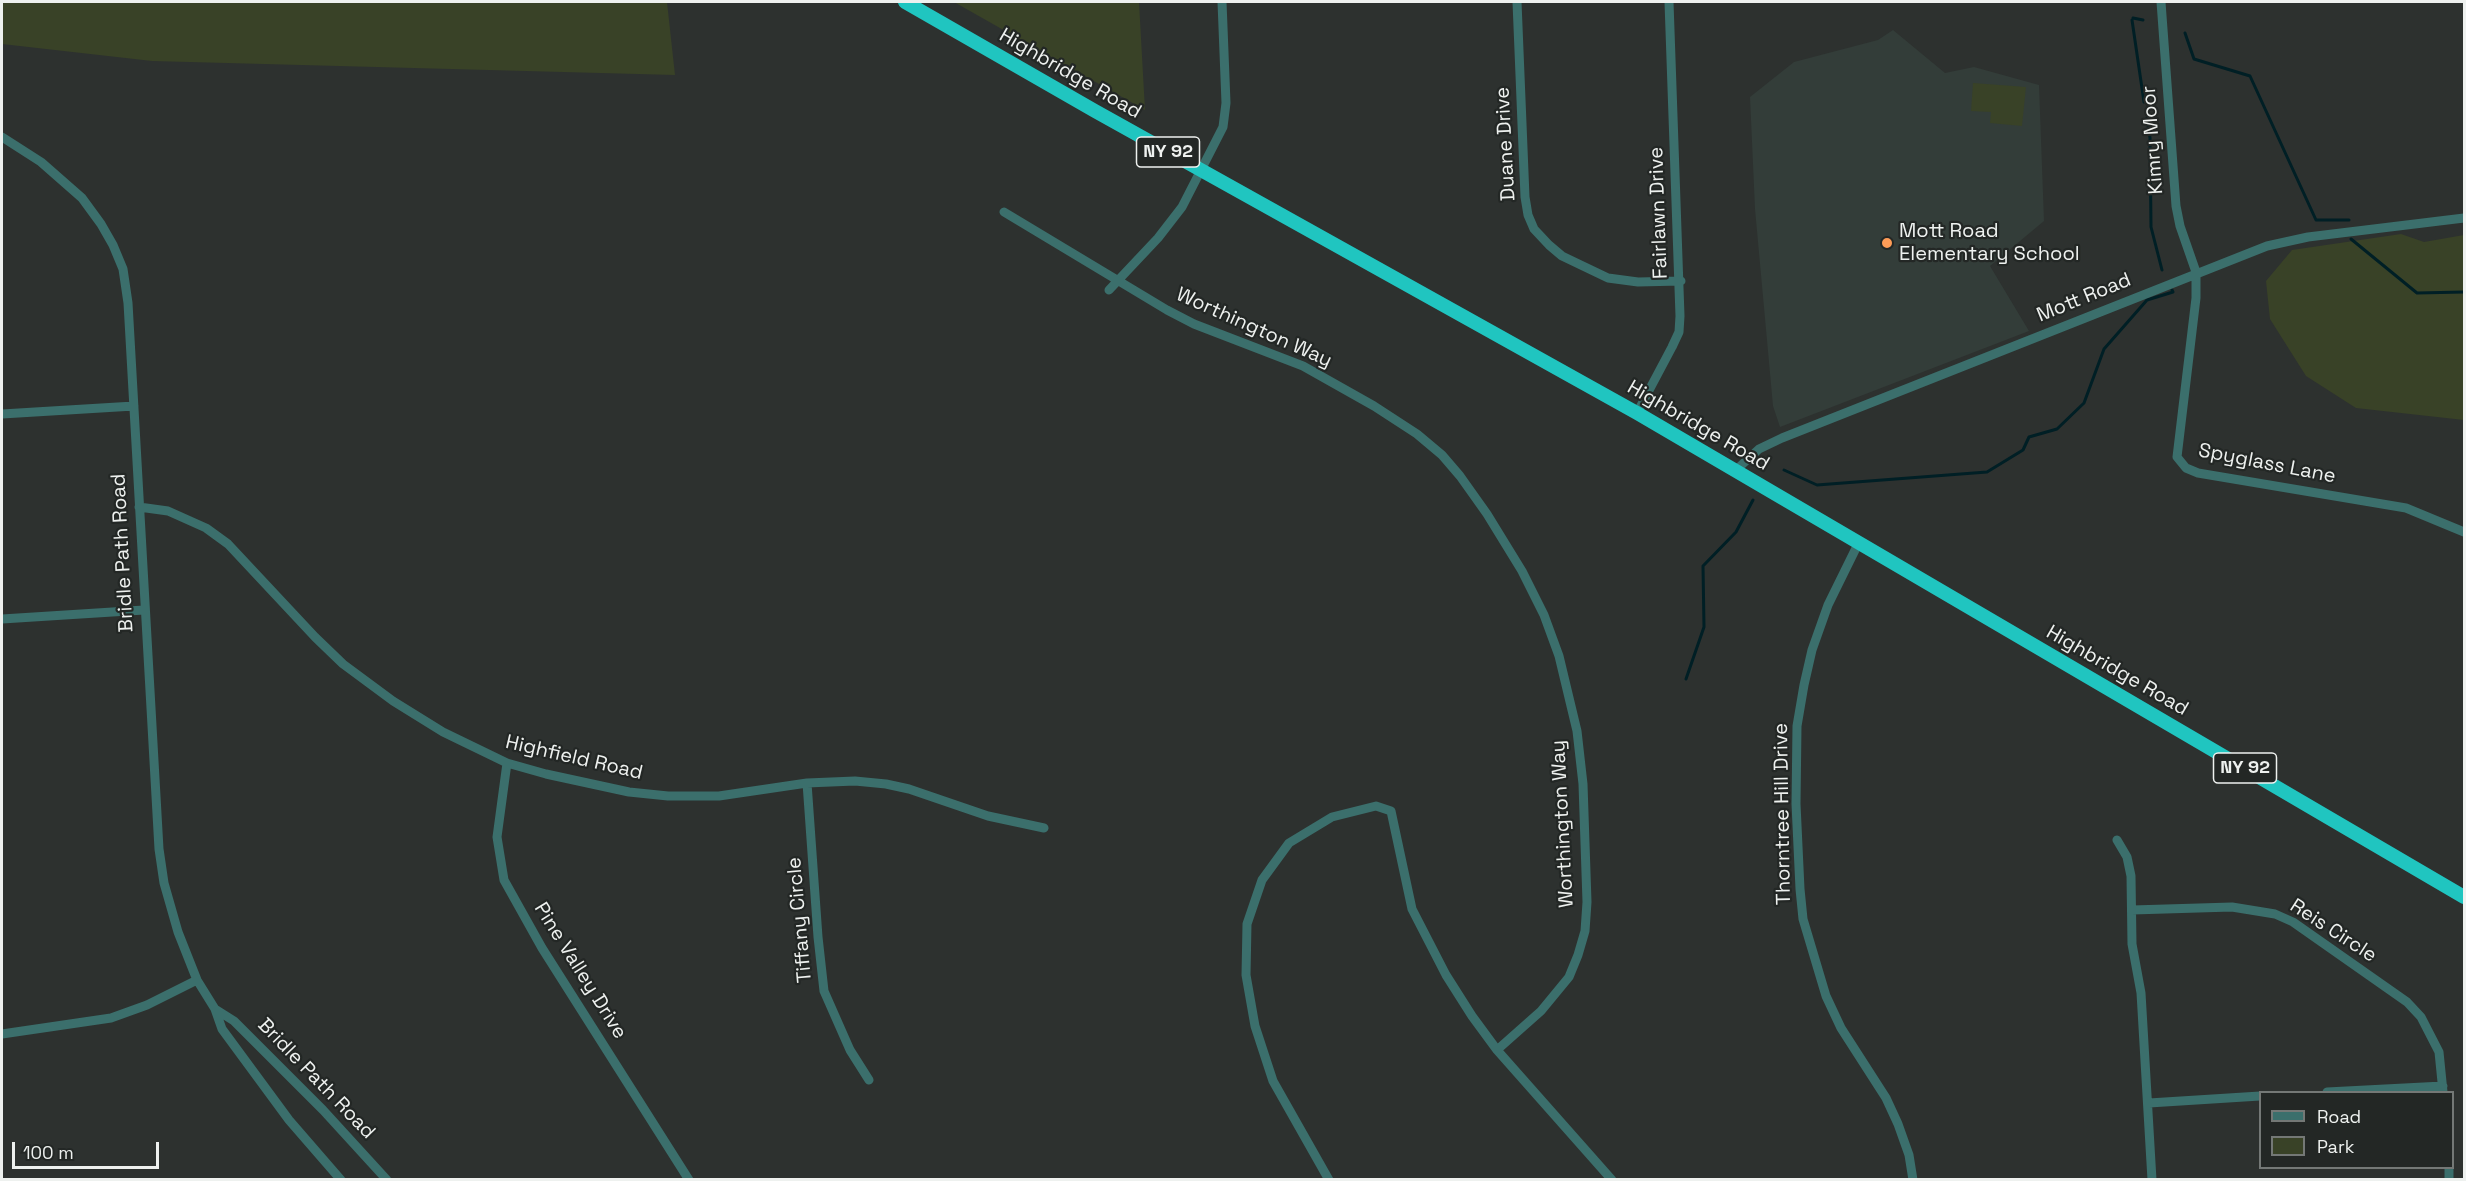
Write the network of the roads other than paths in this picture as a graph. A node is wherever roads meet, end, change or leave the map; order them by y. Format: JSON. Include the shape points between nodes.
{"nodes":[{"id":1,"x":904,"y":2,"type":"edge"},
{"id":2,"x":1222,"y":2,"type":"edge"},
{"id":3,"x":1517,"y":2,"type":"edge"},
{"id":4,"x":1669,"y":2,"type":"edge"},
{"id":5,"x":2162,"y":2,"type":"edge"},
{"id":6,"x":2,"y":136,"type":"edge"},
{"id":7,"x":1201,"y":170,"type":"junction"},
{"id":8,"x":1004,"y":212,"type":"dead end"},
{"id":9,"x":2464,"y":218,"type":"edge"},
{"id":10,"x":2196,"y":272,"type":"junction"},
{"id":11,"x":1118,"y":279,"type":"junction"},
{"id":12,"x":1681,"y":281,"type":"junction"},
{"id":13,"x":1109,"y":290,"type":"dead end"},
{"id":14,"x":134,"y":406,"type":"junction"},
{"id":15,"x":1637,"y":413,"type":"junction"},
{"id":16,"x":2,"y":414,"type":"edge"},
{"id":17,"x":1736,"y":470,"type":"junction"},
{"id":18,"x":139,"y":507,"type":"junction"},
{"id":19,"x":2464,"y":532,"type":"edge"},
{"id":20,"x":1859,"y":542,"type":"junction"},
{"id":21,"x":144,"y":610,"type":"junction"},
{"id":22,"x":2,"y":619,"type":"edge"},
{"id":23,"x":507,"y":763,"type":"junction"},
{"id":24,"x":807,"y":783,"type":"junction"},
{"id":25,"x":1044,"y":828,"type":"dead end"},
{"id":26,"x":2117,"y":840,"type":"dead end"},
{"id":27,"x":2464,"y":897,"type":"edge"},
{"id":28,"x":2132,"y":910,"type":"junction"},
{"id":29,"x":196,"y":980,"type":"junction"},
{"id":30,"x":215,"y":1009,"type":"junction"},
{"id":31,"x":2,"y":1034,"type":"edge"},
{"id":32,"x":1497,"y":1050,"type":"junction"},
{"id":33,"x":869,"y":1080,"type":"dead end"},
{"id":34,"x":2443,"y":1089,"type":"edge"},
{"id":35,"x":2366,"y":1091,"type":"edge"},
{"id":36,"x":2259,"y":1096,"type":"edge"},
{"id":37,"x":2149,"y":1103,"type":"junction"},
{"id":38,"x":341,"y":1179,"type":"edge"},
{"id":39,"x":387,"y":1179,"type":"edge"},
{"id":40,"x":688,"y":1179,"type":"edge"},
{"id":41,"x":1329,"y":1179,"type":"edge"},
{"id":42,"x":1612,"y":1179,"type":"edge"},
{"id":43,"x":1913,"y":1179,"type":"edge"},
{"id":44,"x":2152,"y":1179,"type":"edge"}],
"edges":[{"from":1,"to":7,"type":"highway","name":"Highbridge Road","number":"NY 92"},
{"from":2,"to":7,"type":"street","via":[[1226,103],[1223,128]]},
{"from":3,"to":12,"type":"street","name":"Duane Drive","via":[[1525,197],[1534,229],[1562,256],[1608,278]]},
{"from":4,"to":12,"type":"street","name":"Fairlawn Drive"},
{"from":5,"to":10,"type":"street","name":"Kimry Moor","via":[[2176,206]]},
{"from":6,"to":14,"type":"street","name":"Bridle Path Road","via":[[64,181],[95,215],[113,244],[123,269],[128,303]]},
{"from":7,"to":11,"type":"street","via":[[1182,207]]},
{"from":7,"to":15,"type":"highway","name":"Highbridge Road","number":"NY 92"},
{"from":8,"to":11,"type":"street","name":"Worthington Way"},
{"from":9,"to":10,"type":"street","name":"Mott Road","via":[[2308,237],[2267,246]]},
{"from":10,"to":17,"type":"street","name":"Mott Road","via":[[1782,438],[1759,449]]},
{"from":10,"to":19,"type":"street","name":"Spyglass Lane","via":[[2176,457],[2186,468],[2406,508]]},
{"from":11,"to":13,"type":"street"},
{"from":11,"to":32,"type":"street","name":"Worthington Way","via":[[1194,324],[1303,366],[1417,434],[1442,455],[1487,514],[1544,615],[1567,683],[1577,731],[1583,784],[1585,931],[1569,977],[1557,994]]},
{"from":12,"to":15,"type":"street","name":"Fairlawn Drive","via":[[1679,332]]},
{"from":14,"to":16,"type":"street"},
{"from":14,"to":18,"type":"street","name":"Bridle Path Road"},
{"from":15,"to":17,"type":"highway","name":"Highbridge Road","number":"NY 92"},
{"from":17,"to":20,"type":"highway","name":"Highbridge Road","number":"NY 92"},
{"from":18,"to":21,"type":"street","name":"Bridle Path Road"},
{"from":18,"to":23,"type":"street","name":"Highfield Road","via":[[168,511],[206,528],[228,544],[343,664],[442,732]]},
{"from":20,"to":27,"type":"highway","name":"Highbridge Road","number":"NY 92"},
{"from":20,"to":43,"type":"street","name":"Thorntree Hill Drive","via":[[1828,605],[1812,650],[1797,726],[1800,889],[1803,919],[1826,996],[1841,1028],[1886,1098],[1909,1155]]},
{"from":21,"to":22,"type":"street"},
{"from":21,"to":29,"type":"street","name":"Bridle Path Road","via":[[159,849],[164,883]]},
{"from":23,"to":24,"type":"street","name":"Highfield Road","via":[[629,792],[668,796],[720,796]]},
{"from":23,"to":40,"type":"street","name":"Pine Valley Drive","via":[[497,837],[504,880],[542,948]]},
{"from":24,"to":25,"type":"street","name":"Highfield Road","via":[[855,781],[892,785],[988,816]]},
{"from":24,"to":33,"type":"street","name":"Tiffany Circle","via":[[824,991],[850,1050]]},
{"from":26,"to":28,"type":"street","via":[[2127,857]]},
{"from":28,"to":34,"type":"street","name":"Reis Circle","via":[[2232,908],[2275,914],[2293,922],[2407,1002],[2421,1017],[2439,1052]]},
{"from":28,"to":37,"type":"street"},
{"from":29,"to":30,"type":"street","name":"Bridle Path Road"},
{"from":29,"to":31,"type":"street","via":[[111,1018]]},
{"from":30,"to":38,"type":"street","name":"Bridle Path Road","via":[[222,1029],[265,1089]]},
{"from":30,"to":39,"type":"street","name":"Bridle Path Road","via":[[234,1021]]},
{"from":32,"to":41,"type":"street","via":[[1446,975],[1412,909],[1391,811],[1376,806],[1332,817],[1288,843],[1262,880],[1247,924],[1246,975],[1255,1026],[1273,1081]]},
{"from":32,"to":42,"type":"street"},
{"from":34,"to":35,"type":"street"},
{"from":36,"to":37,"type":"street"},
{"from":37,"to":44,"type":"street"}]}
